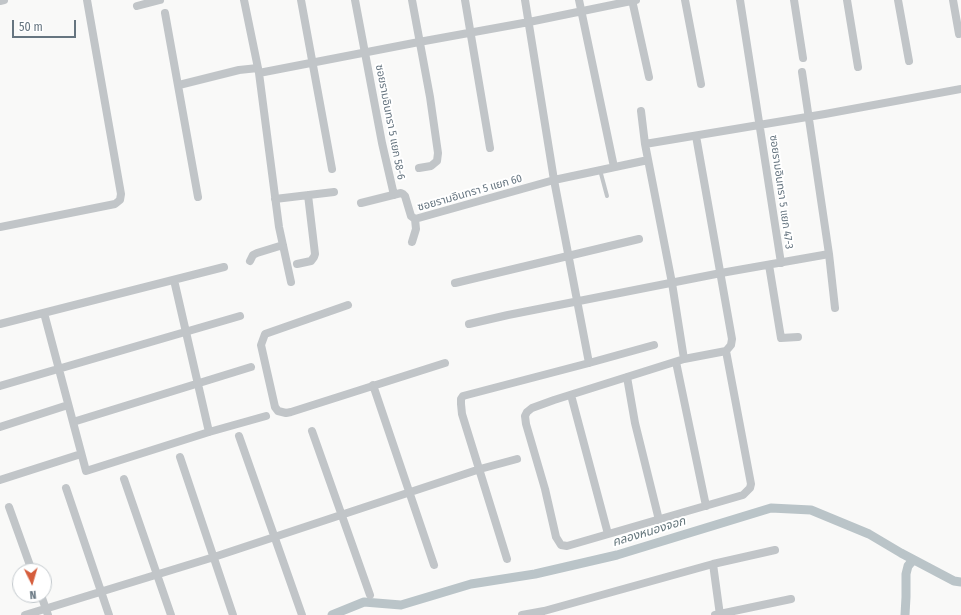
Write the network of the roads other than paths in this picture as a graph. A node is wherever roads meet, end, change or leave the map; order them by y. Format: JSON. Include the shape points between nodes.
{"nodes":[{"id":1,"x":4,"y":0,"type":"edge"},
{"id":2,"x":87,"y":0,"type":"edge"},
{"id":3,"x":160,"y":0,"type":"edge"},
{"id":4,"x":244,"y":0,"type":"edge"},
{"id":5,"x":301,"y":0,"type":"edge"},
{"id":6,"x":355,"y":0,"type":"edge"},
{"id":7,"x":412,"y":0,"type":"edge"},
{"id":8,"x":464,"y":0,"type":"edge"},
{"id":9,"x":525,"y":0,"type":"edge"},
{"id":10,"x":579,"y":0,"type":"edge"},
{"id":11,"x":634,"y":0,"type":"edge"},
{"id":12,"x":685,"y":0,"type":"edge"},
{"id":13,"x":740,"y":0,"type":"edge"},
{"id":14,"x":794,"y":0,"type":"edge"},
{"id":15,"x":847,"y":0,"type":"edge"},
{"id":16,"x":898,"y":0,"type":"edge"},
{"id":17,"x":952,"y":0,"type":"edge"},
{"id":18,"x":0,"y":1,"type":"edge"},
{"id":19,"x":137,"y":6,"type":"dead end"},
{"id":20,"x":582,"y":12,"type":"junction"},
{"id":21,"x":165,"y":13,"type":"dead end"},
{"id":22,"x":529,"y":22,"type":"junction"},
{"id":23,"x":471,"y":32,"type":"junction"},
{"id":24,"x":959,"y":34,"type":"dead end"},
{"id":25,"x":419,"y":42,"type":"junction"},
{"id":26,"x":365,"y":52,"type":"junction"},
{"id":27,"x":803,"y":58,"type":"dead end"},
{"id":28,"x":909,"y":61,"type":"dead end"},
{"id":29,"x":313,"y":62,"type":"junction"},
{"id":30,"x":858,"y":67,"type":"dead end"},
{"id":31,"x":258,"y":70,"type":"junction"},
{"id":32,"x":802,"y":72,"type":"dead end"},
{"id":33,"x":649,"y":77,"type":"dead end"},
{"id":34,"x":700,"y":84,"type":"dead end"},
{"id":35,"x":178,"y":85,"type":"junction"},
{"id":36,"x":961,"y":89,"type":"edge"},
{"id":37,"x":640,"y":111,"type":"dead end"},
{"id":38,"x":809,"y":117,"type":"junction"},
{"id":39,"x":760,"y":125,"type":"junction"},
{"id":40,"x":696,"y":136,"type":"junction"},
{"id":41,"x":645,"y":144,"type":"junction"},
{"id":42,"x":490,"y":148,"type":"dead end"},
{"id":43,"x":648,"y":160,"type":"junction"},
{"id":44,"x":614,"y":167,"type":"junction"},
{"id":45,"x":419,"y":168,"type":"dead end"},
{"id":46,"x":332,"y":169,"type":"dead end"},
{"id":47,"x":600,"y":170,"type":"junction"},
{"id":48,"x":554,"y":180,"type":"junction"},
{"id":49,"x":334,"y":192,"type":"dead end"},
{"id":50,"x":308,"y":195,"type":"junction"},
{"id":51,"x":394,"y":195,"type":"junction"},
{"id":52,"x":607,"y":196,"type":"dead end"},
{"id":53,"x":198,"y":198,"type":"dead end"},
{"id":54,"x":275,"y":199,"type":"junction"},
{"id":55,"x":361,"y":203,"type":"dead end"},
{"id":56,"x":414,"y":220,"type":"junction"},
{"id":57,"x":0,"y":227,"type":"edge"},
{"id":58,"x":639,"y":239,"type":"dead end"},
{"id":59,"x":412,"y":242,"type":"dead end"},
{"id":60,"x":283,"y":245,"type":"junction"},
{"id":61,"x":829,"y":254,"type":"junction"},
{"id":62,"x":568,"y":256,"type":"junction"},
{"id":63,"x":250,"y":261,"type":"dead end"},
{"id":64,"x":781,"y":263,"type":"junction"},
{"id":65,"x":297,"y":264,"type":"dead end"},
{"id":66,"x":769,"y":265,"type":"junction"},
{"id":67,"x":224,"y":267,"type":"dead end"},
{"id":68,"x":721,"y":273,"type":"junction"},
{"id":69,"x":174,"y":280,"type":"junction"},
{"id":70,"x":291,"y":282,"type":"dead end"},
{"id":71,"x":455,"y":283,"type":"dead end"},
{"id":72,"x":672,"y":283,"type":"junction"},
{"id":73,"x":577,"y":302,"type":"junction"},
{"id":74,"x":348,"y":305,"type":"dead end"},
{"id":75,"x":834,"y":308,"type":"dead end"},
{"id":76,"x":44,"y":313,"type":"junction"},
{"id":77,"x":240,"y":316,"type":"dead end"},
{"id":78,"x":0,"y":324,"type":"edge"},
{"id":79,"x":469,"y":324,"type":"dead end"},
{"id":80,"x":186,"y":332,"type":"junction"},
{"id":81,"x":798,"y":337,"type":"dead end"},
{"id":82,"x":654,"y":345,"type":"dead end"},
{"id":83,"x":726,"y":351,"type":"junction"},
{"id":84,"x":680,"y":360,"type":"junction"},
{"id":85,"x":445,"y":362,"type":"dead end"},
{"id":86,"x":589,"y":363,"type":"junction"},
{"id":87,"x":251,"y":367,"type":"dead end"},
{"id":88,"x":59,"y":370,"type":"junction"},
{"id":89,"x":627,"y":377,"type":"junction"},
{"id":90,"x":198,"y":383,"type":"junction"},
{"id":91,"x":373,"y":385,"type":"junction"},
{"id":92,"x":0,"y":386,"type":"edge"},
{"id":93,"x":571,"y":395,"type":"junction"},
{"id":94,"x":68,"y":405,"type":"junction"},
{"id":95,"x":266,"y":416,"type":"dead end"},
{"id":96,"x":73,"y":422,"type":"junction"},
{"id":97,"x":0,"y":427,"type":"edge"},
{"id":98,"x":312,"y":431,"type":"dead end"},
{"id":99,"x":209,"y":432,"type":"junction"},
{"id":100,"x":239,"y":436,"type":"dead end"},
{"id":101,"x":81,"y":454,"type":"junction"},
{"id":102,"x":180,"y":457,"type":"dead end"},
{"id":103,"x":517,"y":459,"type":"dead end"},
{"id":104,"x":480,"y":468,"type":"junction"},
{"id":105,"x":124,"y":479,"type":"dead end"},
{"id":106,"x":0,"y":480,"type":"edge"},
{"id":107,"x":66,"y":488,"type":"dead end"},
{"id":108,"x":410,"y":492,"type":"junction"},
{"id":109,"x":706,"y":506,"type":"junction"},
{"id":110,"x":9,"y":507,"type":"dead end"},
{"id":111,"x":342,"y":515,"type":"junction"},
{"id":112,"x":659,"y":520,"type":"junction"},
{"id":113,"x":608,"y":534,"type":"junction"},
{"id":114,"x":275,"y":538,"type":"junction"},
{"id":115,"x":775,"y":550,"type":"dead end"},
{"id":116,"x":214,"y":557,"type":"junction"},
{"id":117,"x":507,"y":559,"type":"dead end"},
{"id":118,"x":29,"y":563,"type":"edge"},
{"id":119,"x":713,"y":564,"type":"junction"},
{"id":120,"x":434,"y":565,"type":"dead end"},
{"id":121,"x":158,"y":575,"type":"junction"},
{"id":122,"x":101,"y":592,"type":"junction"},
{"id":123,"x":370,"y":595,"type":"dead end"},
{"id":124,"x":791,"y":599,"type":"dead end"},
{"id":125,"x":47,"y":612,"type":"edge"},
{"id":126,"x":718,"y":614,"type":"edge"},
{"id":127,"x":25,"y":615,"type":"edge"},
{"id":128,"x":109,"y":615,"type":"edge"},
{"id":129,"x":171,"y":615,"type":"edge"},
{"id":130,"x":233,"y":615,"type":"edge"},
{"id":131,"x":302,"y":615,"type":"edge"},
{"id":132,"x":522,"y":615,"type":"edge"}],
"edges":[{"from":1,"to":18,"type":"street"},
{"from":2,"to":57,"type":"street","via":[[120,186],[120,200],[115,204]]},
{"from":3,"to":19,"type":"street"},
{"from":4,"to":31,"type":"street"},
{"from":5,"to":29,"type":"street"},
{"from":6,"to":26,"type":"street","name":"ซอยรามอินทรา 5 แยก 58-6"},
{"from":7,"to":25,"type":"street"},
{"from":8,"to":23,"type":"street"},
{"from":9,"to":22,"type":"street"},
{"from":10,"to":20,"type":"street"},
{"from":11,"to":20,"type":"street"},
{"from":11,"to":33,"type":"street"},
{"from":12,"to":34,"type":"street"},
{"from":13,"to":39,"type":"street","name":"ซอยรามอินทรา 5 แยก 47-3"},
{"from":14,"to":27,"type":"street"},
{"from":15,"to":30,"type":"street"},
{"from":16,"to":28,"type":"street"},
{"from":17,"to":24,"type":"street"},
{"from":20,"to":22,"type":"street"},
{"from":20,"to":44,"type":"street"},
{"from":21,"to":35,"type":"street"},
{"from":22,"to":23,"type":"street"},
{"from":22,"to":48,"type":"street"},
{"from":23,"to":25,"type":"street"},
{"from":23,"to":42,"type":"street"},
{"from":25,"to":26,"type":"street"},
{"from":25,"to":45,"type":"street","via":[[438,153],[437,161],[431,166]]},
{"from":26,"to":29,"type":"street"},
{"from":26,"to":51,"type":"street","name":"ซอยรามอินทรา 5 แยก 58-6"},
{"from":29,"to":31,"type":"street"},
{"from":29,"to":46,"type":"street"},
{"from":31,"to":35,"type":"street","via":[[240,70]]},
{"from":31,"to":54,"type":"street"},
{"from":32,"to":38,"type":"street"},
{"from":35,"to":53,"type":"street"},
{"from":36,"to":38,"type":"street"},
{"from":37,"to":41,"type":"street"},
{"from":38,"to":39,"type":"street"},
{"from":38,"to":61,"type":"street"},
{"from":39,"to":40,"type":"street"},
{"from":39,"to":64,"type":"street","name":"ซอยรามอินทรา 5 แยก 47-3"},
{"from":40,"to":41,"type":"street"},
{"from":40,"to":68,"type":"street"},
{"from":41,"to":43,"type":"street"},
{"from":43,"to":44,"type":"street","name":"ซอยรามอินทรา 5 แยก 60"},
{"from":43,"to":72,"type":"street"},
{"from":44,"to":47,"type":"street","name":"ซอยรามอินทรา 5 แยก 60"},
{"from":47,"to":48,"type":"street","name":"ซอยรามอินทรา 5 แยก 60"},
{"from":47,"to":52,"type":"lane"},
{"from":48,"to":56,"type":"street","name":"ซอยรามอินทรา 5 แยก 60"},
{"from":48,"to":62,"type":"street"},
{"from":49,"to":50,"type":"street"},
{"from":50,"to":54,"type":"street"},
{"from":50,"to":65,"type":"street","via":[[315,254],[311,261]]},
{"from":51,"to":55,"type":"street"},
{"from":51,"to":56,"type":"street","name":"ซอยรามอินทรา 5 แยก 60","via":[[401,193],[405,196]]},
{"from":54,"to":60,"type":"street"},
{"from":56,"to":59,"type":"street","via":[[416,229]]},
{"from":58,"to":62,"type":"street"},
{"from":60,"to":63,"type":"street","via":[[257,252]]},
{"from":60,"to":70,"type":"street"},
{"from":61,"to":64,"type":"street"},
{"from":61,"to":75,"type":"street"},
{"from":62,"to":71,"type":"street"},
{"from":62,"to":73,"type":"street"},
{"from":64,"to":66,"type":"street"},
{"from":66,"to":68,"type":"street"},
{"from":66,"to":81,"type":"street","via":[[781,338]]},
{"from":67,"to":69,"type":"street"},
{"from":68,"to":72,"type":"street"},
{"from":68,"to":83,"type":"street","via":[[732,339]]},
{"from":69,"to":76,"type":"street"},
{"from":69,"to":80,"type":"street"},
{"from":72,"to":73,"type":"street"},
{"from":72,"to":84,"type":"street"},
{"from":73,"to":79,"type":"street"},
{"from":73,"to":86,"type":"street"},
{"from":74,"to":91,"type":"street","via":[[265,334],[261,345],[275,407],[278,411],[291,412]]},
{"from":76,"to":78,"type":"street"},
{"from":76,"to":88,"type":"street"},
{"from":77,"to":80,"type":"street"},
{"from":80,"to":88,"type":"street"},
{"from":80,"to":90,"type":"street"},
{"from":82,"to":86,"type":"street"},
{"from":83,"to":84,"type":"street"},
{"from":83,"to":109,"type":"street","via":[[750,488],[743,495]]},
{"from":84,"to":89,"type":"street"},
{"from":84,"to":109,"type":"street"},
{"from":85,"to":91,"type":"street"},
{"from":86,"to":104,"type":"street","via":[[463,396],[462,414]]},
{"from":87,"to":90,"type":"street"},
{"from":88,"to":92,"type":"street"},
{"from":88,"to":94,"type":"street"},
{"from":89,"to":93,"type":"street"},
{"from":89,"to":112,"type":"street","via":[[635,423]]},
{"from":90,"to":96,"type":"street"},
{"from":90,"to":99,"type":"street"},
{"from":91,"to":108,"type":"street"},
{"from":93,"to":113,"type":"street"},
{"from":93,"to":113,"type":"street","via":[[532,408],[525,416],[556,537],[561,545],[567,546]]},
{"from":94,"to":96,"type":"street"},
{"from":94,"to":97,"type":"street"},
{"from":95,"to":99,"type":"street"},
{"from":96,"to":101,"type":"street"},
{"from":98,"to":111,"type":"street"},
{"from":99,"to":101,"type":"street","via":[[86,471]]},
{"from":100,"to":114,"type":"street"},
{"from":101,"to":106,"type":"street"},
{"from":102,"to":116,"type":"street"},
{"from":103,"to":104,"type":"street"},
{"from":104,"to":108,"type":"street"},
{"from":104,"to":117,"type":"street"},
{"from":105,"to":121,"type":"street"},
{"from":107,"to":122,"type":"street"},
{"from":108,"to":111,"type":"street"},
{"from":108,"to":120,"type":"street"},
{"from":109,"to":112,"type":"street"},
{"from":110,"to":118,"type":"street"},
{"from":111,"to":114,"type":"street"},
{"from":111,"to":123,"type":"street"},
{"from":112,"to":113,"type":"street"},
{"from":114,"to":116,"type":"street"},
{"from":114,"to":131,"type":"street"},
{"from":115,"to":119,"type":"street"},
{"from":116,"to":121,"type":"street"},
{"from":116,"to":130,"type":"street"},
{"from":119,"to":126,"type":"street"},
{"from":119,"to":132,"type":"street","via":[[569,605]]},
{"from":121,"to":122,"type":"street"},
{"from":121,"to":129,"type":"street"},
{"from":122,"to":125,"type":"street"},
{"from":122,"to":128,"type":"street"},
{"from":124,"to":126,"type":"street"},
{"from":125,"to":127,"type":"street"}]}
